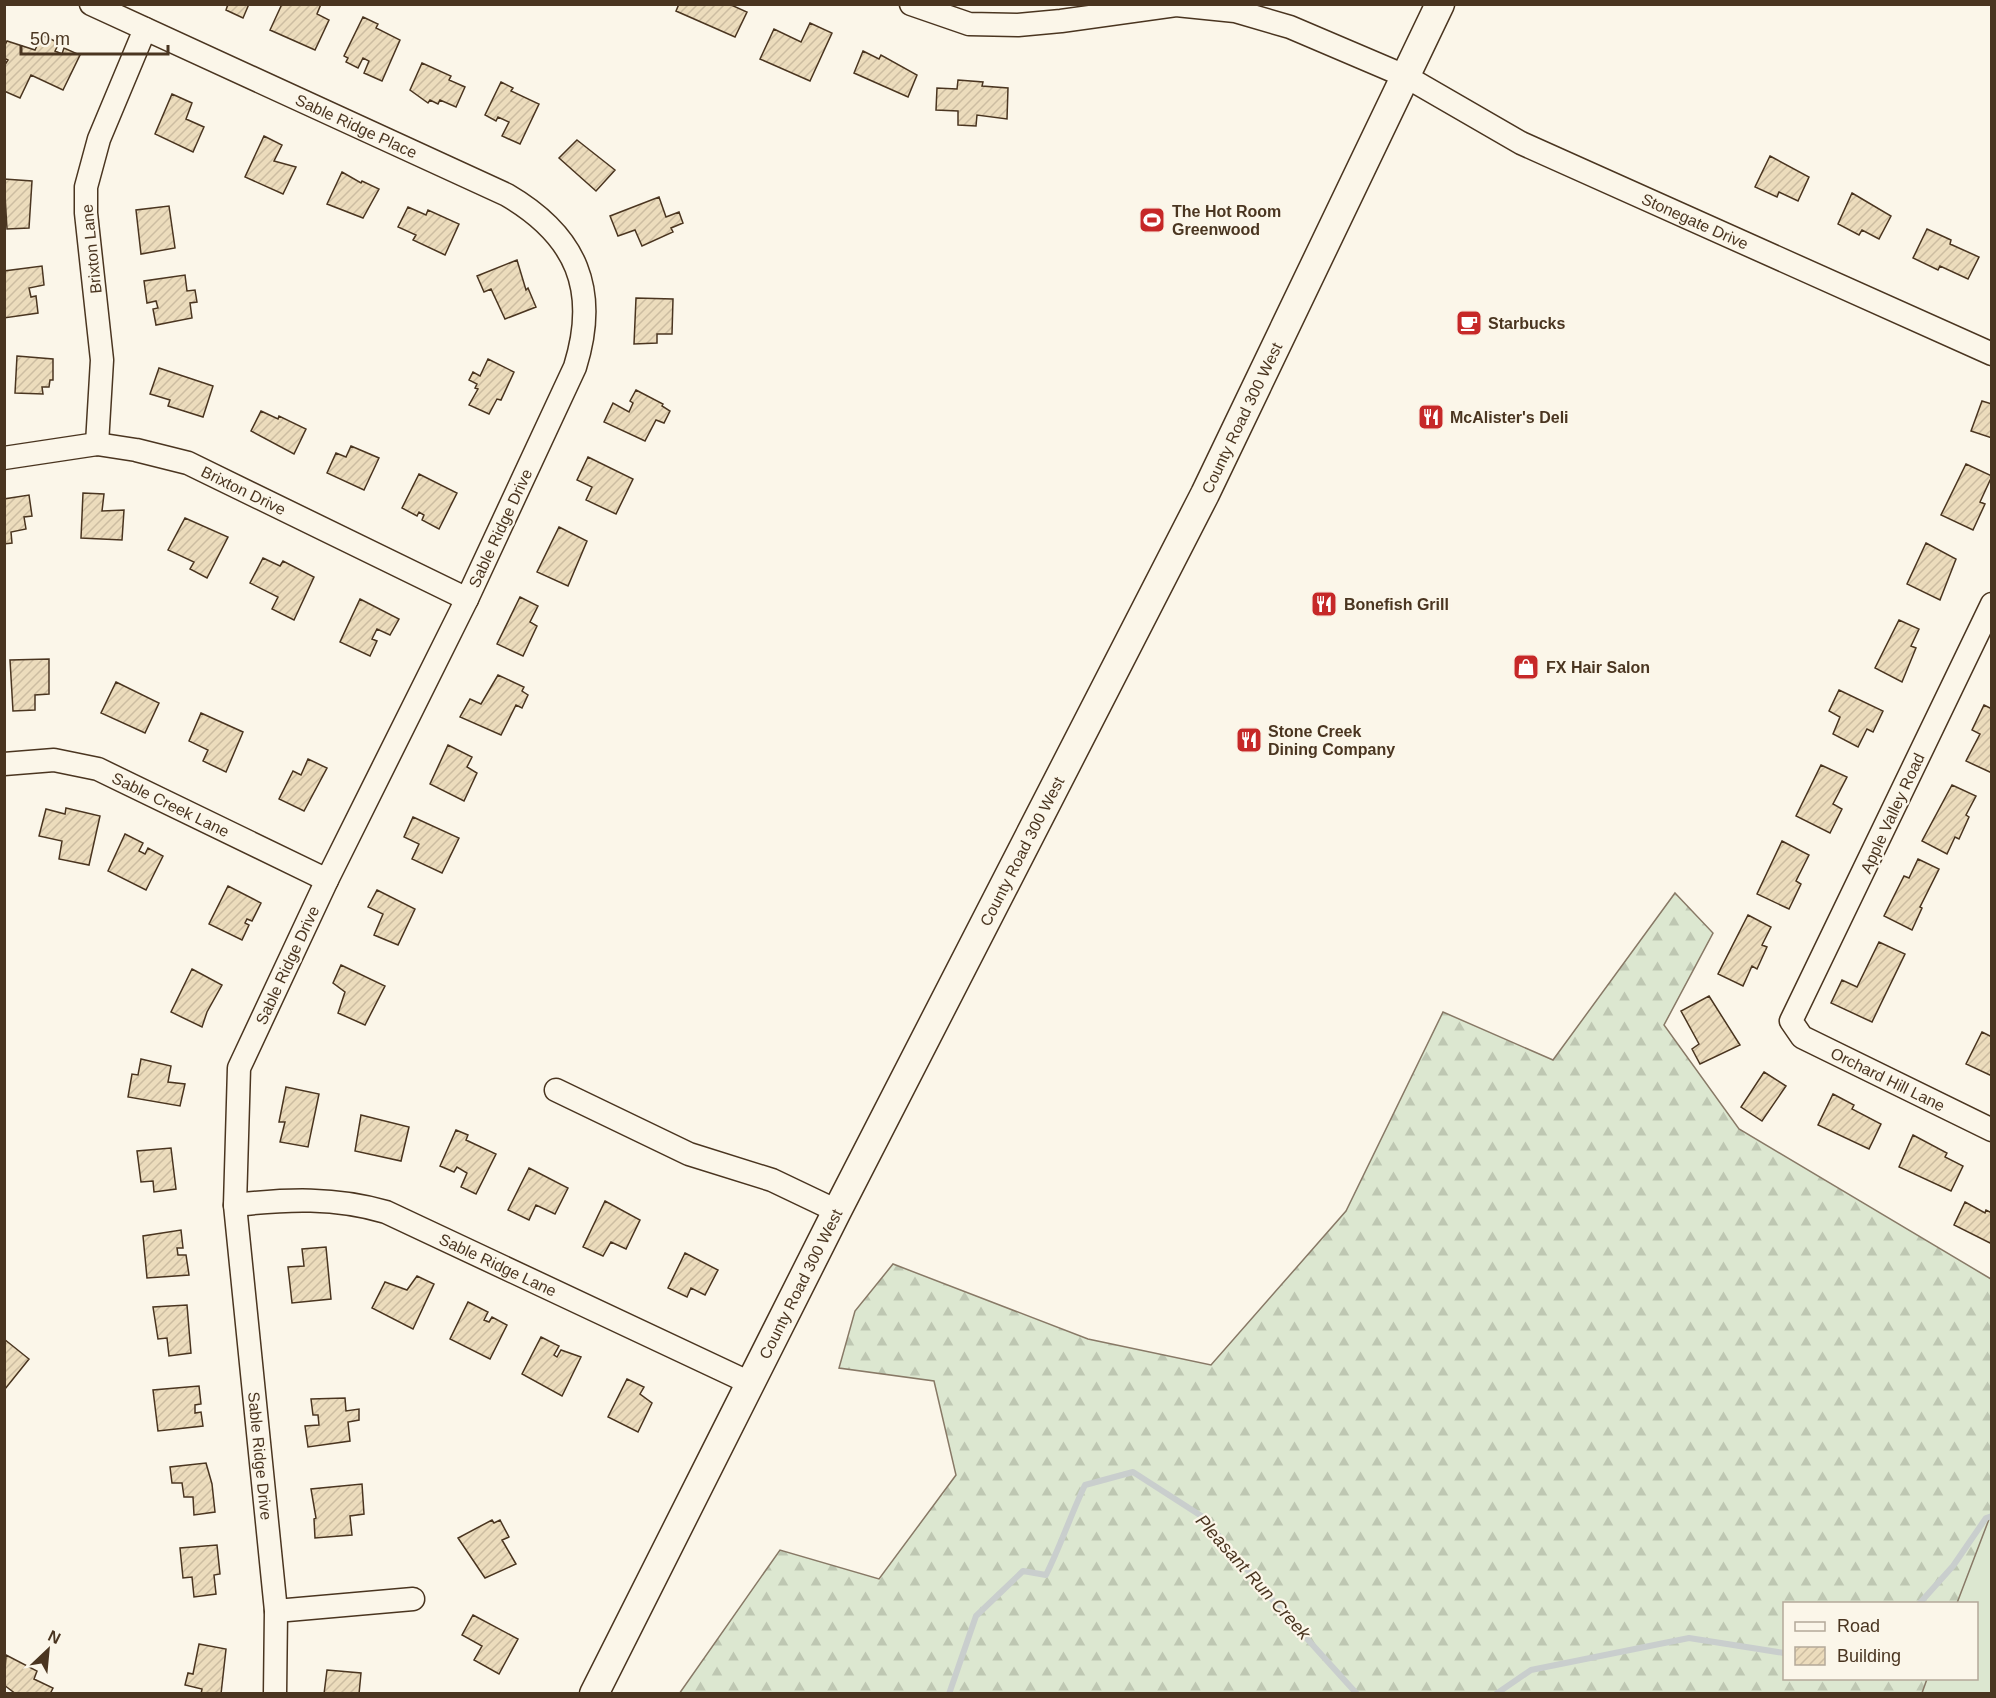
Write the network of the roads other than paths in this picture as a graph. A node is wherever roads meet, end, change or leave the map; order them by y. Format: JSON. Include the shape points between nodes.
{"nodes":[{"id":1,"x":91,"y":4,"type":"edge"},
{"id":2,"x":1440,"y":4,"type":"edge"},
{"id":3,"x":916,"y":6,"type":"edge"},
{"id":4,"x":145,"y":29,"type":"junction"},
{"id":5,"x":1405,"y":76,"type":"junction"},
{"id":6,"x":584,"y":291,"type":"joint"},
{"id":7,"x":1992,"y":354,"type":"edge"},
{"id":8,"x":97,"y":444,"type":"junction"},
{"id":9,"x":4,"y":458,"type":"edge"},
{"id":10,"x":467,"y":599,"type":"junction"},
{"id":11,"x":1992,"y":604,"type":"edge"},
{"id":12,"x":4,"y":764,"type":"edge"},
{"id":13,"x":327,"y":880,"type":"junction"},
{"id":14,"x":1791,"y":1021,"type":"joint"},
{"id":15,"x":556,"y":1090,"type":"dead end"},
{"id":16,"x":1992,"y":1130,"type":"edge"},
{"id":17,"x":235,"y":1205,"type":"junction"},
{"id":18,"x":837,"y":1211,"type":"junction"},
{"id":19,"x":750,"y":1383,"type":"junction"},
{"id":20,"x":413,"y":1599,"type":"dead end"},
{"id":21,"x":276,"y":1611,"type":"junction"},
{"id":22,"x":274,"y":1694,"type":"edge"},
{"id":23,"x":594,"y":1694,"type":"edge"}],
"edges":[{"from":1,"to":4,"type":"street","name":"Sable Ridge Place"},
{"from":2,"to":5,"type":"main road","name":"County Road 300 West"},
{"from":3,"to":5,"type":"street","name":"Stonegate Drive","via":[[969,24],[1009,25],[1176,5],[1235,11],[1293,28]]},
{"from":4,"to":6,"type":"street","name":"Sable Ridge Place","via":[[518,201],[556,232],[577,266]]},
{"from":4,"to":8,"type":"street","name":"Brixton Lane","via":[[99,139],[86,187],[102,360]]},
{"from":5,"to":7,"type":"street","name":"Stonegate Drive","via":[[1521,143]]},
{"from":5,"to":18,"type":"main road","name":"County Road 300 West","via":[[1205,494]]},
{"from":6,"to":10,"type":"street","name":"Sable Ridge Drive","via":[[584,335],[575,367]]},
{"from":8,"to":9,"type":"street","name":"Brixton Drive"},
{"from":8,"to":10,"type":"street","name":"Brixton Drive","via":[[165,456],[208,471]]},
{"from":10,"to":13,"type":"street","name":"Sable Ridge Drive"},
{"from":11,"to":14,"type":"street","name":"Apple Valley Road"},
{"from":12,"to":13,"type":"street","name":"Sable Creek Lane","via":[[46,760],[98,769]]},
{"from":13,"to":17,"type":"street","name":"Sable Ridge Drive","via":[[239,1068]]},
{"from":14,"to":16,"type":"street","name":"Orchard Hill Lane","via":[[1802,1037]]},
{"from":15,"to":18,"type":"street","via":[[689,1154],[772,1180]]},
{"from":17,"to":19,"type":"street","name":"Sable Ridge Lane","via":[[337,1200],[386,1212]]},
{"from":17,"to":21,"type":"street","name":"Sable Ridge Drive"},
{"from":18,"to":19,"type":"main road","name":"County Road 300 West"},
{"from":19,"to":23,"type":"main road","name":"County Road 300 West"},
{"from":20,"to":21,"type":"street"},
{"from":21,"to":22,"type":"street","name":"Sable Ridge Drive"}]}
